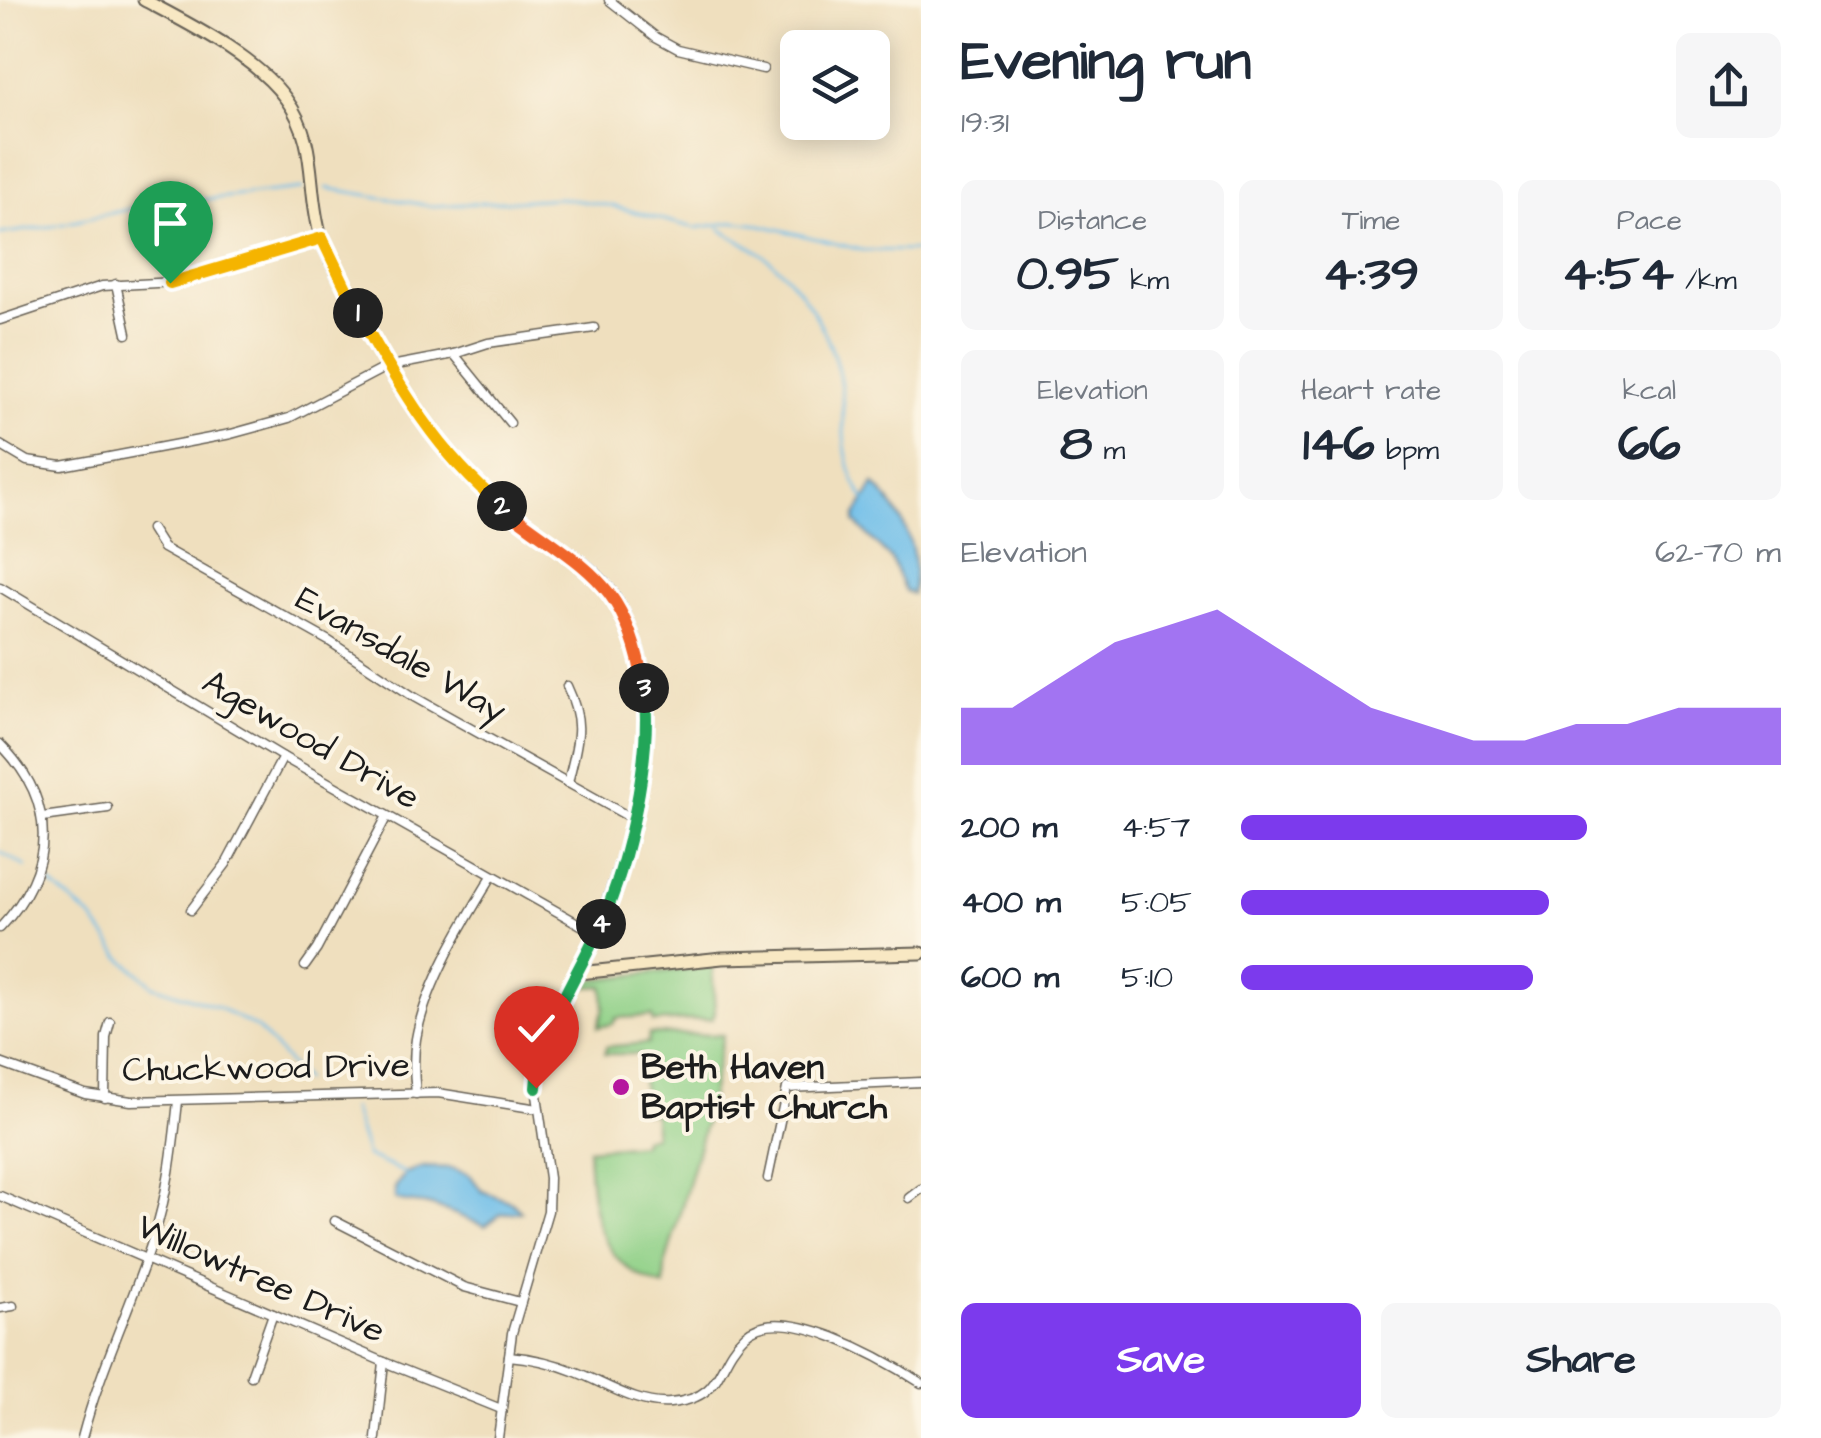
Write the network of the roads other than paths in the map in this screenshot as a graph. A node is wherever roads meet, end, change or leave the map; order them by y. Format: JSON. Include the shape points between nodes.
{"nodes":[{"id":1,"x":144,"y":0,"type":"edge"},
{"id":2,"x":608,"y":0,"type":"edge"},
{"id":3,"x":763,"y":69,"type":"dead end"},
{"id":4,"x":322,"y":238,"type":"junction"},
{"id":5,"x":116,"y":284,"type":"junction"},
{"id":6,"x":0,"y":320,"type":"edge"},
{"id":7,"x":594,"y":328,"type":"dead end"},
{"id":8,"x":128,"y":334,"type":"dead end"},
{"id":9,"x":454,"y":354,"type":"junction"},
{"id":10,"x":386,"y":366,"type":"junction"},
{"id":11,"x":510,"y":423,"type":"dead end"},
{"id":12,"x":0,"y":445,"type":"edge"},
{"id":13,"x":151,"y":529,"type":"dead end"},
{"id":14,"x":0,"y":587,"type":"edge"},
{"id":15,"x":567,"y":686,"type":"dead end"},
{"id":16,"x":0,"y":744,"type":"edge"},
{"id":17,"x":282,"y":757,"type":"junction"},
{"id":18,"x":568,"y":783,"type":"junction"},
{"id":19,"x":108,"y":808,"type":"dead end"},
{"id":20,"x":387,"y":816,"type":"junction"},
{"id":21,"x":43,"y":817,"type":"junction"},
{"id":22,"x":632,"y":818,"type":"junction"},
{"id":23,"x":492,"y":876,"type":"junction"},
{"id":24,"x":192,"y":910,"type":"dead end"},
{"id":25,"x":0,"y":928,"type":"edge"},
{"id":26,"x":597,"y":934,"type":"junction"},
{"id":27,"x":921,"y":953,"type":"edge"},
{"id":28,"x":306,"y":966,"type":"dead end"},
{"id":29,"x":580,"y":973,"type":"junction"},
{"id":30,"x":110,"y":1022,"type":"dead end"},
{"id":31,"x":0,"y":1063,"type":"edge"},
{"id":32,"x":921,"y":1082,"type":"edge"},
{"id":33,"x":416,"y":1094,"type":"junction"},
{"id":34,"x":106,"y":1098,"type":"junction"},
{"id":35,"x":178,"y":1101,"type":"junction"},
{"id":36,"x":538,"y":1109,"type":"junction"},
{"id":37,"x":768,"y":1178,"type":"dead end"},
{"id":38,"x":921,"y":1189,"type":"edge"},
{"id":39,"x":0,"y":1196,"type":"edge"},
{"id":40,"x":908,"y":1198,"type":"dead end"},
{"id":41,"x":335,"y":1221,"type":"dead end"},
{"id":42,"x":146,"y":1258,"type":"junction"},
{"id":43,"x":520,"y":1302,"type":"junction"},
{"id":44,"x":13,"y":1306,"type":"dead end"},
{"id":45,"x":0,"y":1308,"type":"edge"},
{"id":46,"x":273,"y":1314,"type":"junction"},
{"id":47,"x":509,"y":1356,"type":"junction"},
{"id":48,"x":384,"y":1362,"type":"junction"},
{"id":49,"x":251,"y":1376,"type":"dead end"},
{"id":50,"x":921,"y":1383,"type":"edge"},
{"id":51,"x":501,"y":1409,"type":"junction"},
{"id":52,"x":82,"y":1438,"type":"edge"},
{"id":53,"x":376,"y":1438,"type":"edge"},
{"id":54,"x":498,"y":1438,"type":"edge"}],
"edges":[{"from":1,"to":4,"type":"street","via":[[242,60],[288,100],[310,152]]},
{"from":2,"to":3,"type":"street","via":[[678,50]]},
{"from":4,"to":5,"type":"street","via":[[175,282]]},
{"from":4,"to":10,"type":"street"},
{"from":5,"to":6,"type":"street"},
{"from":5,"to":8,"type":"street"},
{"from":7,"to":9,"type":"street"},
{"from":9,"to":10,"type":"street"},
{"from":9,"to":11,"type":"street"},
{"from":10,"to":12,"type":"street","via":[[288,418],[231,434],[62,466],[27,461]]},
{"from":10,"to":22,"type":"street","via":[[472,480],[593,573],[618,603],[638,654],[648,721]]},
{"from":13,"to":18,"type":"street","name":"Evansdale Way","via":[[164,548]]},
{"from":14,"to":17,"type":"street","name":"Agewood Drive"},
{"from":15,"to":18,"type":"street","via":[[579,710],[580,733]]},
{"from":16,"to":21,"type":"street","via":[[32,785]]},
{"from":17,"to":20,"type":"street","name":"Agewood Drive"},
{"from":17,"to":24,"type":"street","via":[[226,864]]},
{"from":18,"to":22,"type":"street","name":"Evansdale Way"},
{"from":19,"to":21,"type":"street"},
{"from":20,"to":23,"type":"street","name":"Agewood Drive"},
{"from":20,"to":28,"type":"street"},
{"from":21,"to":25,"type":"street","via":[[36,876]]},
{"from":22,"to":26,"type":"street"},
{"from":23,"to":26,"type":"street","name":"Agewood Drive"},
{"from":23,"to":33,"type":"street","via":[[418,1030]]},
{"from":26,"to":29,"type":"street"},
{"from":27,"to":29,"type":"street","via":[[722,958]]},
{"from":29,"to":36,"type":"street","via":[[541,1052]]},
{"from":30,"to":34,"type":"street"},
{"from":31,"to":34,"type":"street","name":"Chuckwood Drive"},
{"from":32,"to":37,"type":"street","via":[[787,1088]]},
{"from":33,"to":35,"type":"street","name":"Chuckwood Drive"},
{"from":33,"to":36,"type":"street","name":"Chuckwood Drive"},
{"from":34,"to":35,"type":"street","name":"Chuckwood Drive"},
{"from":35,"to":42,"type":"street","via":[[168,1179]]},
{"from":36,"to":43,"type":"street","via":[[548,1212]]},
{"from":38,"to":40,"type":"street"},
{"from":39,"to":42,"type":"street","name":"Willowtree Drive"},
{"from":41,"to":43,"type":"street","via":[[464,1286]]},
{"from":42,"to":46,"type":"street","name":"Willowtree Drive"},
{"from":42,"to":52,"type":"street"},
{"from":43,"to":47,"type":"street"},
{"from":44,"to":45,"type":"street"},
{"from":46,"to":48,"type":"street","name":"Willowtree Drive"},
{"from":46,"to":49,"type":"street"},
{"from":47,"to":50,"type":"street","via":[[550,1362],[644,1400],[673,1403],[712,1388],[743,1336],[772,1323],[854,1342]]},
{"from":47,"to":51,"type":"street"},
{"from":48,"to":51,"type":"street","name":"Willowtree Drive"},
{"from":48,"to":53,"type":"street"},
{"from":51,"to":54,"type":"street"}]}
